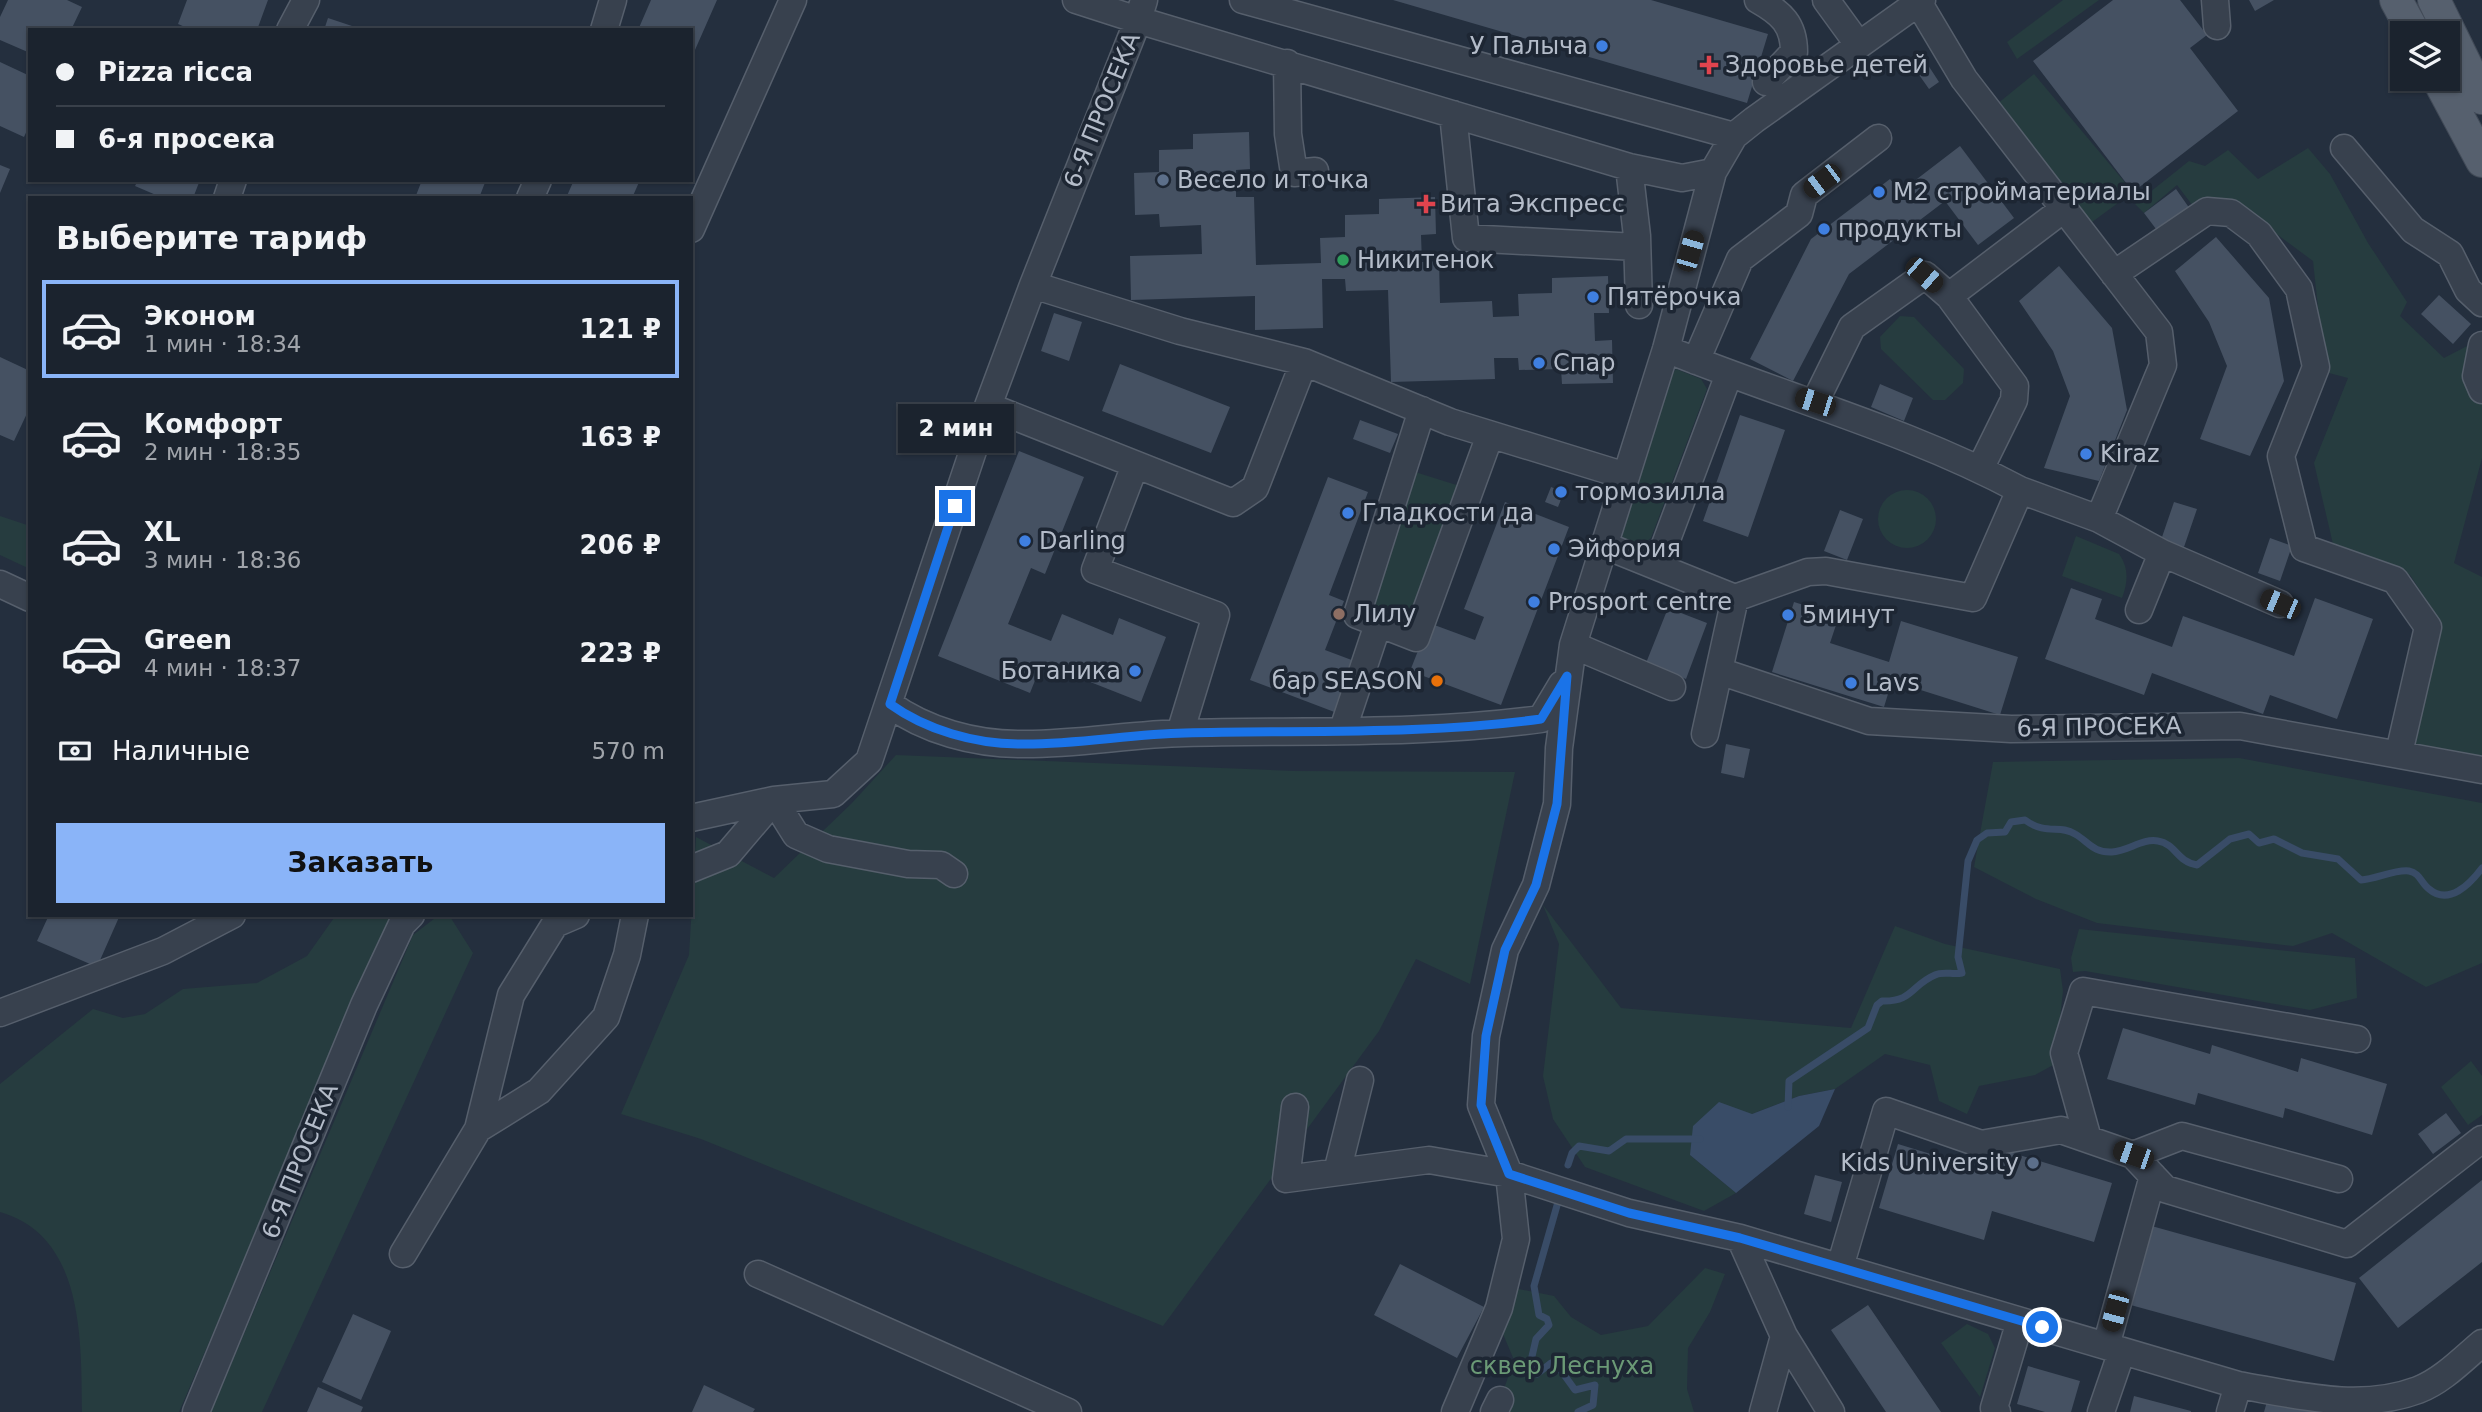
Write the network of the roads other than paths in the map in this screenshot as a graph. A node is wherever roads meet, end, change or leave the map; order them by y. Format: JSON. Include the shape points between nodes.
{"nodes":[{"id":1,"x":306,"y":0,"type":"edge"},
{"id":2,"x":613,"y":0,"type":"edge"},
{"id":3,"x":793,"y":0,"type":"edge"},
{"id":4,"x":1076,"y":0,"type":"edge"},
{"id":5,"x":1243,"y":0,"type":"edge"},
{"id":6,"x":1758,"y":0,"type":"edge"},
{"id":7,"x":1826,"y":0,"type":"edge"},
{"id":8,"x":2396,"y":0,"type":"edge"},
{"id":9,"x":2434,"y":0,"type":"edge"},
{"id":10,"x":1918,"y":1,"type":"edge"},
{"id":11,"x":1141,"y":10,"type":"edge"},
{"id":12,"x":2407,"y":21,"type":"edge"},
{"id":13,"x":291,"y":28,"type":"edge"},
{"id":14,"x":605,"y":28,"type":"edge"},
{"id":15,"x":1858,"y":44,"type":"junction"},
{"id":16,"x":1287,"y":64,"type":"junction"},
{"id":17,"x":1766,"y":82,"type":"dead end"},
{"id":18,"x":2444,"y":91,"type":"edge"},
{"id":19,"x":2482,"y":97,"type":"edge"},
{"id":20,"x":1453,"y":114,"type":"junction"},
{"id":21,"x":1734,"y":136,"type":"junction"},
{"id":22,"x":1878,"y":138,"type":"dead end"},
{"id":23,"x":2344,"y":149,"type":"dead end"},
{"id":24,"x":2482,"y":161,"type":"edge"},
{"id":25,"x":1629,"y":167,"type":"junction"},
{"id":26,"x":1315,"y":171,"type":"dead end"},
{"id":27,"x":1713,"y":172,"type":"junction"},
{"id":28,"x":2065,"y":208,"type":"junction"},
{"id":29,"x":693,"y":225,"type":"edge"},
{"id":30,"x":1637,"y":247,"type":"junction"},
{"id":31,"x":2114,"y":274,"type":"junction"},
{"id":32,"x":1033,"y":285,"type":"junction"},
{"id":33,"x":1949,"y":296,"type":"junction"},
{"id":34,"x":2482,"y":303,"type":"edge"},
{"id":35,"x":1639,"y":305,"type":"dead end"},
{"id":36,"x":2482,"y":345,"type":"edge"},
{"id":37,"x":1666,"y":349,"type":"junction"},
{"id":38,"x":1696,"y":361,"type":"junction"},
{"id":39,"x":1304,"y":362,"type":"junction"},
{"id":40,"x":1728,"y":374,"type":"junction"},
{"id":41,"x":2482,"y":390,"type":"edge"},
{"id":42,"x":1815,"y":402,"type":"junction"},
{"id":43,"x":988,"y":407,"type":"junction"},
{"id":44,"x":1422,"y":410,"type":"junction"},
{"id":45,"x":1490,"y":435,"type":"junction"},
{"id":46,"x":1135,"y":465,"type":"junction"},
{"id":47,"x":1980,"y":469,"type":"junction"},
{"id":48,"x":1626,"y":475,"type":"junction"},
{"id":49,"x":2020,"y":490,"type":"junction"},
{"id":50,"x":2099,"y":519,"type":"junction"},
{"id":51,"x":1606,"y":546,"type":"junction"},
{"id":52,"x":2162,"y":553,"type":"junction"},
{"id":53,"x":1657,"y":566,"type":"junction"},
{"id":54,"x":0,"y":584,"type":"edge"},
{"id":55,"x":28,"y":597,"type":"edge"},
{"id":56,"x":1735,"y":598,"type":"junction"},
{"id":57,"x":2280,"y":604,"type":"dead end"},
{"id":58,"x":2139,"y":610,"type":"dead end"},
{"id":59,"x":1378,"y":624,"type":"junction"},
{"id":60,"x":1573,"y":645,"type":"junction"},
{"id":61,"x":1719,"y":671,"type":"junction"},
{"id":62,"x":1567,"y":676,"type":"junction"},
{"id":63,"x":1672,"y":687,"type":"dead end"},
{"id":64,"x":890,"y":704,"type":"junction"},
{"id":65,"x":1343,"y":729,"type":"junction"},
{"id":66,"x":1180,"y":733,"type":"junction"},
{"id":67,"x":1705,"y":734,"type":"dead end"},
{"id":68,"x":2399,"y":752,"type":"junction"},
{"id":69,"x":2482,"y":770,"type":"edge"},
{"id":70,"x":774,"y":800,"type":"junction"},
{"id":71,"x":693,"y":818,"type":"edge"},
{"id":72,"x":693,"y":868,"type":"edge"},
{"id":73,"x":954,"y":874,"type":"dead end"},
{"id":74,"x":228,"y":917,"type":"edge"},
{"id":75,"x":409,"y":917,"type":"edge"},
{"id":76,"x":571,"y":917,"type":"edge"},
{"id":77,"x":635,"y":917,"type":"edge"},
{"id":78,"x":0,"y":1013,"type":"edge"},
{"id":79,"x":2357,"y":1039,"type":"dead end"},
{"id":80,"x":1360,"y":1080,"type":"dead end"},
{"id":81,"x":1294,"y":1107,"type":"dead end"},
{"id":82,"x":478,"y":1129,"type":"junction"},
{"id":83,"x":2088,"y":1139,"type":"junction"},
{"id":84,"x":2482,"y":1139,"type":"edge"},
{"id":85,"x":2133,"y":1155,"type":"junction"},
{"id":86,"x":1337,"y":1172,"type":"junction"},
{"id":87,"x":1509,"y":1174,"type":"junction"},
{"id":88,"x":2153,"y":1176,"type":"junction"},
{"id":89,"x":2339,"y":1179,"type":"dead end"},
{"id":90,"x":1740,"y":1238,"type":"junction"},
{"id":91,"x":403,"y":1254,"type":"dead end"},
{"id":92,"x":1840,"y":1267,"type":"junction"},
{"id":93,"x":758,"y":1274,"type":"dead end"},
{"id":94,"x":2020,"y":1321,"type":"junction"},
{"id":95,"x":1784,"y":1336,"type":"junction"},
{"id":96,"x":2482,"y":1343,"type":"edge"},
{"id":97,"x":2114,"y":1348,"type":"junction"},
{"id":98,"x":2238,"y":1385,"type":"junction"},
{"id":99,"x":2416,"y":1401,"type":"edge"},
{"id":100,"x":196,"y":1412,"type":"edge"},
{"id":101,"x":1068,"y":1412,"type":"edge"},
{"id":102,"x":1455,"y":1412,"type":"edge"},
{"id":103,"x":1763,"y":1412,"type":"edge"},
{"id":104,"x":1830,"y":1412,"type":"edge"},
{"id":105,"x":1997,"y":1412,"type":"edge"},
{"id":106,"x":2101,"y":1412,"type":"edge"},
{"id":107,"x":2230,"y":1412,"type":"edge"}],
"edges":[{"from":1,"to":13,"type":"street"},
{"from":2,"to":14,"type":"street"},
{"from":3,"to":29,"type":"street"},
{"from":4,"to":11,"type":"street"},
{"from":5,"to":21,"type":"street"},
{"from":6,"to":17,"type":"street","via":[[1780,13],[1794,38],[1794,52]]},
{"from":7,"to":15,"type":"street"},
{"from":8,"to":12,"type":"main road"},
{"from":9,"to":19,"type":"main road"},
{"from":10,"to":15,"type":"street"},
{"from":10,"to":28,"type":"street","via":[[1964,79]]},
{"from":11,"to":16,"type":"street","name":"6-Я ПРОСЕКА"},
{"from":11,"to":32,"type":"street","name":"6-Я ПРОСЕКА"},
{"from":15,"to":21,"type":"street"},
{"from":16,"to":20,"type":"street","name":"6-Я ПРОСЕКА"},
{"from":16,"to":26,"type":"street","via":[[1294,173]]},
{"from":18,"to":24,"type":"main road"},
{"from":20,"to":25,"type":"street","name":"6-Я ПРОСЕКА"},
{"from":20,"to":30,"type":"street","via":[[1466,238]]},
{"from":21,"to":27,"type":"street"},
{"from":22,"to":38,"type":"street","via":[[1804,195],[1799,214],[1740,259]]},
{"from":23,"to":34,"type":"street","via":[[2413,230],[2450,254],[2468,290]]},
{"from":25,"to":27,"type":"street","name":"6-Я ПРОСЕКА","via":[[1682,178]]},
{"from":25,"to":30,"type":"street"},
{"from":27,"to":37,"type":"street"},
{"from":28,"to":31,"type":"street"},
{"from":28,"to":33,"type":"street"},
{"from":30,"to":35,"type":"street"},
{"from":31,"to":50,"type":"street","via":[[2158,332],[2163,365]]},
{"from":31,"to":68,"type":"street","via":[[2207,211],[2231,213],[2259,234],[2298,289],[2316,367],[2280,456],[2304,548],[2395,580],[2428,627]]},
{"from":32,"to":39,"type":"street","via":[[1180,331]]},
{"from":32,"to":43,"type":"street","name":"6-Я ПРОСЕКА"},
{"from":33,"to":42,"type":"street","via":[[1924,275],[1852,327]]},
{"from":33,"to":47,"type":"street","via":[[2015,386],[2014,400]]},
{"from":36,"to":41,"type":"street","via":[[2476,376]]},
{"from":37,"to":38,"type":"street"},
{"from":37,"to":48,"type":"street"},
{"from":38,"to":40,"type":"street"},
{"from":39,"to":44,"type":"street"},
{"from":39,"to":46,"type":"street","via":[[1255,488],[1233,503]]},
{"from":40,"to":42,"type":"street"},
{"from":40,"to":53,"type":"street"},
{"from":42,"to":47,"type":"street"},
{"from":43,"to":46,"type":"street"},
{"from":43,"to":64,"type":"street","name":"6-Я ПРОСЕКА"},
{"from":44,"to":45,"type":"street"},
{"from":44,"to":59,"type":"street","via":[[1357,615]]},
{"from":45,"to":48,"type":"street"},
{"from":45,"to":59,"type":"street","via":[[1416,638]]},
{"from":46,"to":66,"type":"street","via":[[1094,570],[1216,615]]},
{"from":47,"to":49,"type":"street"},
{"from":48,"to":51,"type":"street"},
{"from":49,"to":50,"type":"street"},
{"from":49,"to":56,"type":"street","via":[[1973,598],[1826,571],[1808,572]]},
{"from":50,"to":52,"type":"street"},
{"from":51,"to":53,"type":"street"},
{"from":51,"to":60,"type":"street"},
{"from":52,"to":57,"type":"street"},
{"from":52,"to":58,"type":"street"},
{"from":53,"to":56,"type":"street"},
{"from":54,"to":55,"type":"street"},
{"from":56,"to":61,"type":"street"},
{"from":59,"to":65,"type":"street"},
{"from":60,"to":62,"type":"street"},
{"from":60,"to":63,"type":"street"},
{"from":61,"to":67,"type":"street"},
{"from":61,"to":68,"type":"street","name":"6-Я ПРОСЕКА","via":[[1869,721],[2011,729],[2240,726]]},
{"from":62,"to":65,"type":"street","via":[[1541,719],[1468,729]]},
{"from":62,"to":87,"type":"street","via":[[1557,804],[1536,885],[1505,950],[1486,1036],[1481,1105]]},
{"from":64,"to":66,"type":"street","via":[[908,718],[939,731],[1018,744]]},
{"from":64,"to":70,"type":"street","name":"6-Я ПРОСЕКА","via":[[869,761],[834,794]]},
{"from":65,"to":66,"type":"street"},
{"from":68,"to":69,"type":"street","name":"6-Я ПРОСЕКА"},
{"from":70,"to":71,"type":"street","name":"6-Я ПРОСЕКА"},
{"from":70,"to":72,"type":"street","via":[[728,854]]},
{"from":70,"to":73,"type":"street","via":[[796,835],[828,849],[908,864],[942,865]]},
{"from":74,"to":78,"type":"street","via":[[163,951]]},
{"from":75,"to":100,"type":"street","name":"6-Я ПРОСЕКА","via":[[364,1005]]},
{"from":76,"to":82,"type":"street","via":[[555,924],[511,995]]},
{"from":77,"to":82,"type":"street","via":[[606,1017],[539,1091]]},
{"from":79,"to":83,"type":"street","via":[[2083,991],[2064,1053]]},
{"from":80,"to":86,"type":"street"},
{"from":81,"to":86,"type":"street","via":[[1286,1179]]},
{"from":82,"to":91,"type":"street"},
{"from":83,"to":85,"type":"street"},
{"from":83,"to":92,"type":"street","via":[[2061,1130],[1981,1144],[1886,1111]]},
{"from":84,"to":88,"type":"street","via":[[2347,1244],[2165,1189]]},
{"from":85,"to":88,"type":"street"},
{"from":85,"to":89,"type":"street","via":[[2182,1136]]},
{"from":86,"to":87,"type":"street","via":[[1429,1160]]},
{"from":87,"to":90,"type":"street","via":[[1629,1213]]},
{"from":87,"to":102,"type":"street","via":[[1516,1239],[1499,1308]]},
{"from":88,"to":97,"type":"street"},
{"from":90,"to":92,"type":"street"},
{"from":90,"to":95,"type":"street"},
{"from":92,"to":94,"type":"street"},
{"from":93,"to":101,"type":"street"},
{"from":94,"to":97,"type":"street"},
{"from":94,"to":105,"type":"street","via":[[1994,1408]]},
{"from":95,"to":103,"type":"street"},
{"from":95,"to":104,"type":"street"},
{"from":96,"to":99,"type":"street"},
{"from":97,"to":98,"type":"street"},
{"from":97,"to":106,"type":"street"},
{"from":98,"to":99,"type":"street","via":[[2354,1402]]},
{"from":98,"to":107,"type":"street"}]}
